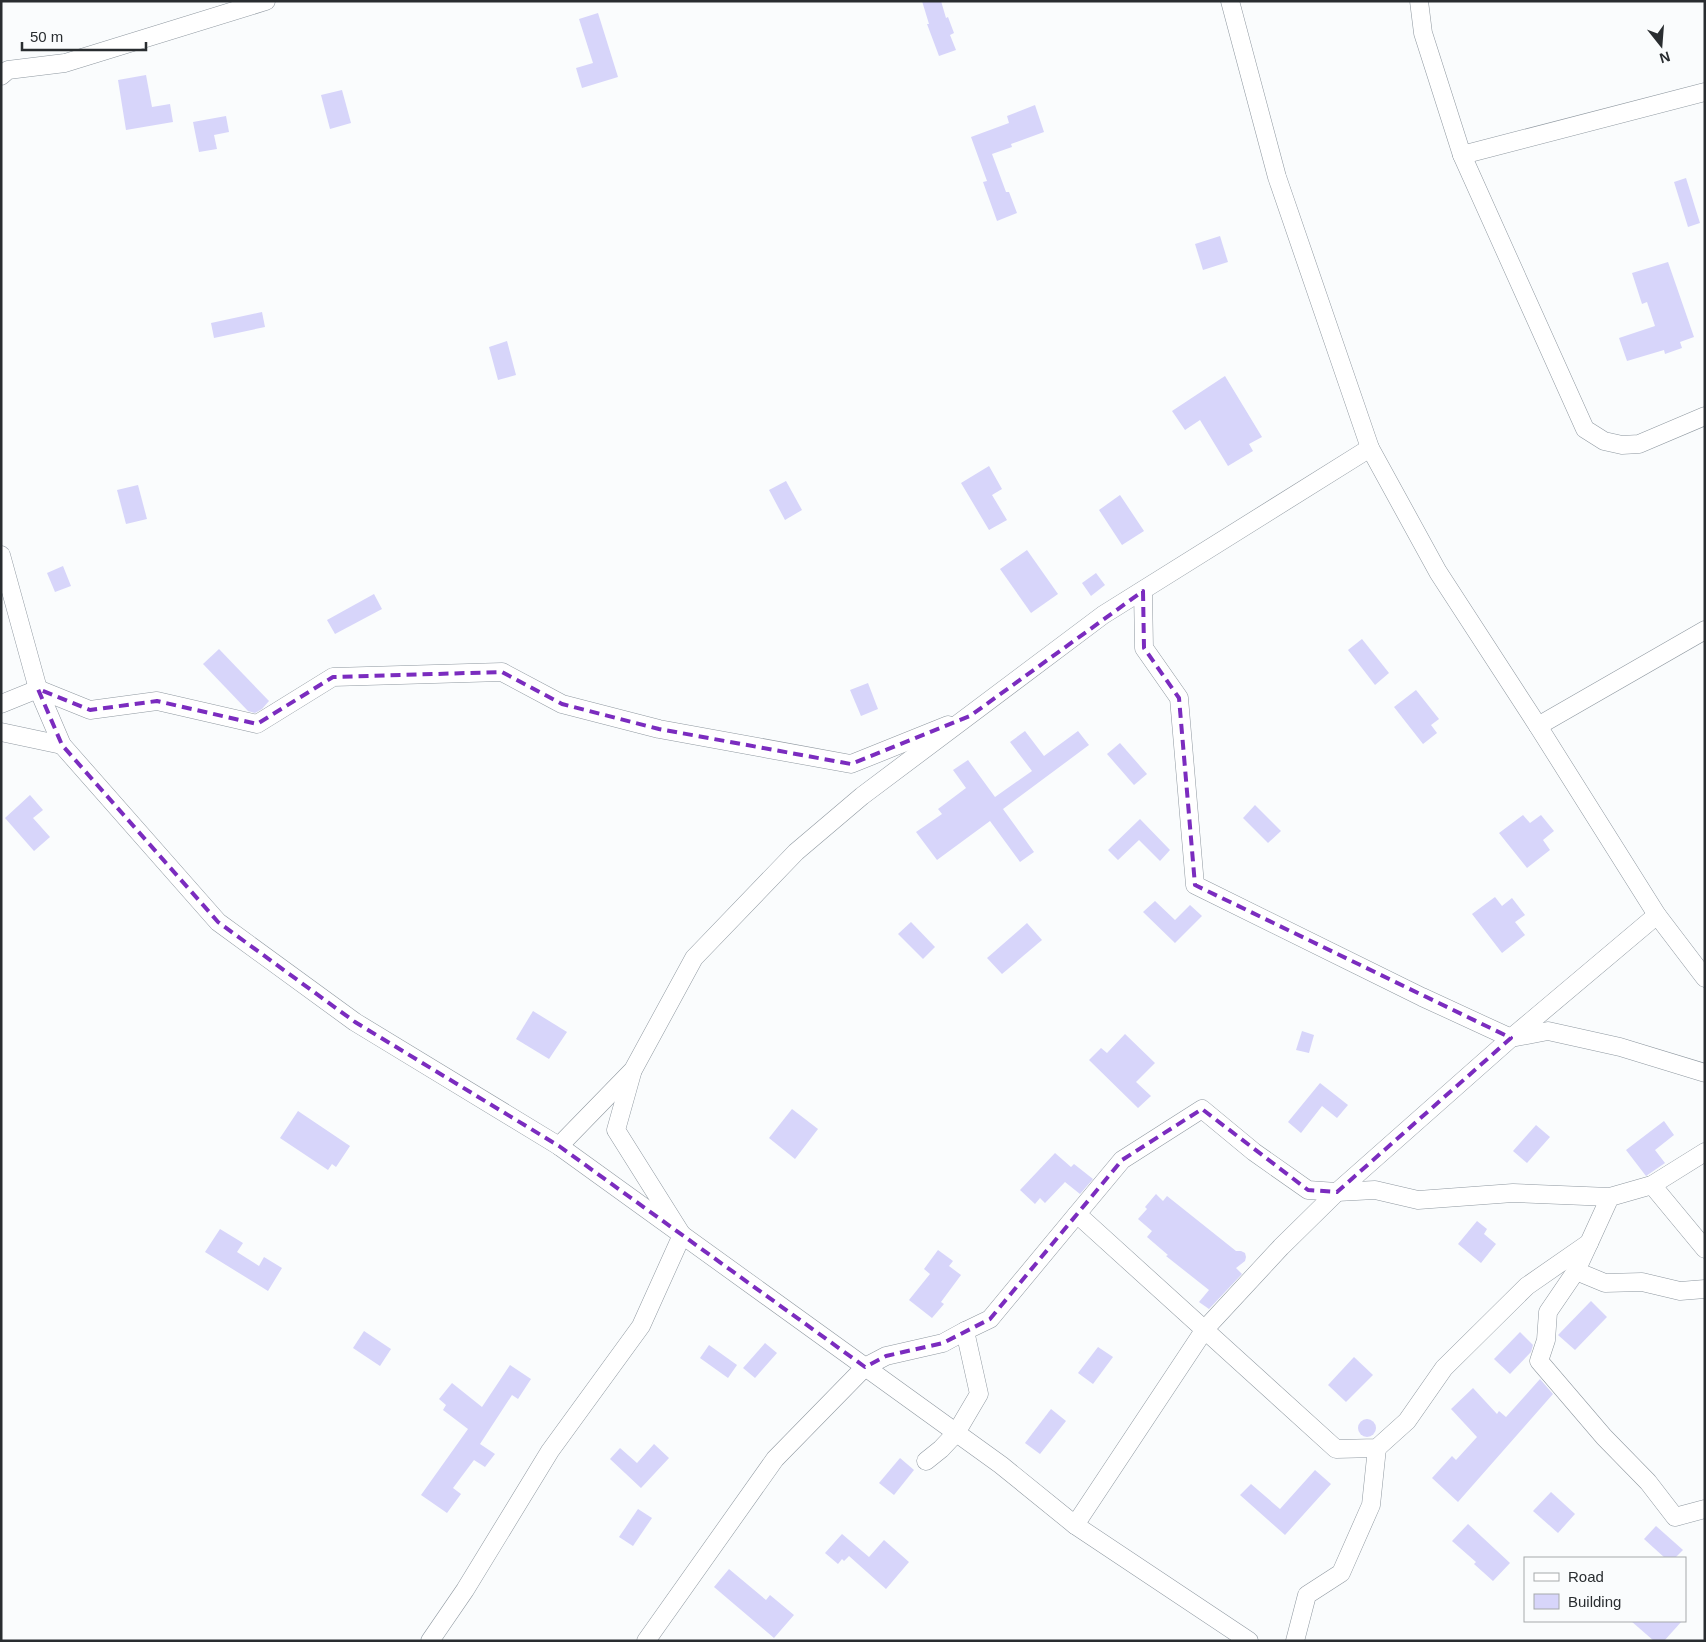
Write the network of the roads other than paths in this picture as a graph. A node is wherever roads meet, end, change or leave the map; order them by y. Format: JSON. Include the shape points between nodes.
{"nodes":[{"id":1,"x":266,"y":1,"type":"edge"},
{"id":2,"x":1230,"y":1,"type":"edge"},
{"id":3,"x":1419,"y":1,"type":"edge"},
{"id":4,"x":227,"y":8,"type":"edge"},
{"id":5,"x":3,"y":69,"type":"edge"},
{"id":6,"x":1705,"y":92,"type":"edge"},
{"id":7,"x":1462,"y":155,"type":"junction"},
{"id":8,"x":1705,"y":416,"type":"edge"},
{"id":9,"x":1370,"y":448,"type":"junction"},
{"id":10,"x":1,"y":555,"type":"edge"},
{"id":11,"x":1143,"y":591,"type":"junction"},
{"id":12,"x":1705,"y":630,"type":"edge"},
{"id":13,"x":38,"y":689,"type":"junction"},
{"id":14,"x":1,"y":704,"type":"edge"},
{"id":15,"x":970,"y":716,"type":"junction"},
{"id":16,"x":1538,"y":726,"type":"junction"},
{"id":17,"x":1,"y":732,"type":"edge"},
{"id":18,"x":62,"y":745,"type":"junction"},
{"id":19,"x":1657,"y":915,"type":"junction"},
{"id":20,"x":1705,"y":978,"type":"edge"},
{"id":21,"x":1511,"y":1038,"type":"junction"},
{"id":22,"x":633,"y":1070,"type":"junction"},
{"id":23,"x":1705,"y":1073,"type":"edge"},
{"id":24,"x":559,"y":1146,"type":"junction"},
{"id":25,"x":1705,"y":1152,"type":"edge"},
{"id":26,"x":1652,"y":1185,"type":"junction"},
{"id":27,"x":1337,"y":1192,"type":"junction"},
{"id":28,"x":1610,"y":1197,"type":"junction"},
{"id":29,"x":1078,"y":1214,"type":"junction"},
{"id":30,"x":682,"y":1235,"type":"junction"},
{"id":31,"x":1589,"y":1243,"type":"junction"},
{"id":32,"x":1705,"y":1249,"type":"edge"},
{"id":33,"x":1576,"y":1271,"type":"junction"},
{"id":34,"x":1705,"y":1289,"type":"edge"},
{"id":35,"x":1205,"y":1329,"type":"junction"},
{"id":36,"x":965,"y":1331,"type":"junction"},
{"id":37,"x":865,"y":1367,"type":"junction"},
{"id":38,"x":956,"y":1433,"type":"junction"},
{"id":39,"x":1377,"y":1448,"type":"junction"},
{"id":40,"x":926,"y":1461,"type":"dead end"},
{"id":41,"x":1705,"y":1509,"type":"edge"},
{"id":42,"x":1075,"y":1525,"type":"junction"},
{"id":43,"x":430,"y":1641,"type":"edge"},
{"id":44,"x":646,"y":1641,"type":"edge"},
{"id":45,"x":1249,"y":1641,"type":"edge"},
{"id":46,"x":1295,"y":1641,"type":"edge"}],
"edges":[{"from":1,"to":4,"type":"street"},
{"from":2,"to":9,"type":"street","via":[[1277,177]]},
{"from":3,"to":7,"type":"street","via":[[1423,33]]},
{"from":4,"to":5,"type":"street","via":[[65,63]]},
{"from":6,"to":7,"type":"street"},
{"from":7,"to":8,"type":"street","via":[[1585,429],[1604,441],[1639,444]]},
{"from":9,"to":11,"type":"street"},
{"from":9,"to":16,"type":"street","via":[[1438,572]]},
{"from":10,"to":13,"type":"street"},
{"from":11,"to":15,"type":"street","via":[[1104,615]]},
{"from":11,"to":21,"type":"street","via":[[1144,648],[1179,698],[1195,885]]},
{"from":12,"to":16,"type":"street"},
{"from":13,"to":14,"type":"street"},
{"from":13,"to":15,"type":"street","via":[[90,710],[157,701],[257,724],[333,677],[502,672],[562,704],[659,729],[851,764]]},
{"from":13,"to":18,"type":"street"},
{"from":15,"to":22,"type":"street","via":[[862,796],[796,852],[694,958]]},
{"from":16,"to":19,"type":"street"},
{"from":17,"to":18,"type":"street"},
{"from":18,"to":24,"type":"street","via":[[218,922],[355,1022]]},
{"from":19,"to":20,"type":"street"},
{"from":19,"to":21,"type":"street"},
{"from":21,"to":23,"type":"street","via":[[1548,1031],[1620,1047]]},
{"from":21,"to":27,"type":"street"},
{"from":22,"to":24,"type":"street"},
{"from":22,"to":30,"type":"street","via":[[616,1130]]},
{"from":24,"to":30,"type":"street"},
{"from":25,"to":26,"type":"street"},
{"from":26,"to":28,"type":"street"},
{"from":26,"to":32,"type":"street"},
{"from":27,"to":28,"type":"street","via":[[1375,1190],[1418,1200],[1513,1193]]},
{"from":27,"to":29,"type":"street","via":[[1308,1190],[1254,1152],[1202,1109],[1122,1160]]},
{"from":27,"to":35,"type":"street"},
{"from":28,"to":31,"type":"street"},
{"from":29,"to":35,"type":"street"},
{"from":29,"to":36,"type":"street","via":[[990,1319]]},
{"from":30,"to":37,"type":"street"},
{"from":30,"to":43,"type":"street","via":[[641,1326],[550,1451]]},
{"from":31,"to":33,"type":"street"},
{"from":31,"to":39,"type":"street","via":[[1527,1286],[1444,1368],[1407,1421]]},
{"from":33,"to":34,"type":"street","via":[[1606,1283],[1642,1282],[1680,1291]]},
{"from":33,"to":41,"type":"street","via":[[1548,1312],[1546,1340],[1538,1362],[1648,1482],[1675,1517]]},
{"from":35,"to":39,"type":"street","via":[[1336,1449]]},
{"from":35,"to":42,"type":"street"},
{"from":36,"to":37,"type":"street","via":[[943,1343],[886,1356]]},
{"from":36,"to":38,"type":"street","via":[[979,1394]]},
{"from":37,"to":38,"type":"street"},
{"from":37,"to":44,"type":"street","via":[[775,1459]]},
{"from":38,"to":40,"type":"street"},
{"from":38,"to":42,"type":"street"},
{"from":39,"to":46,"type":"street","via":[[1371,1505],[1342,1573],[1307,1595]]},
{"from":42,"to":45,"type":"street"}]}
